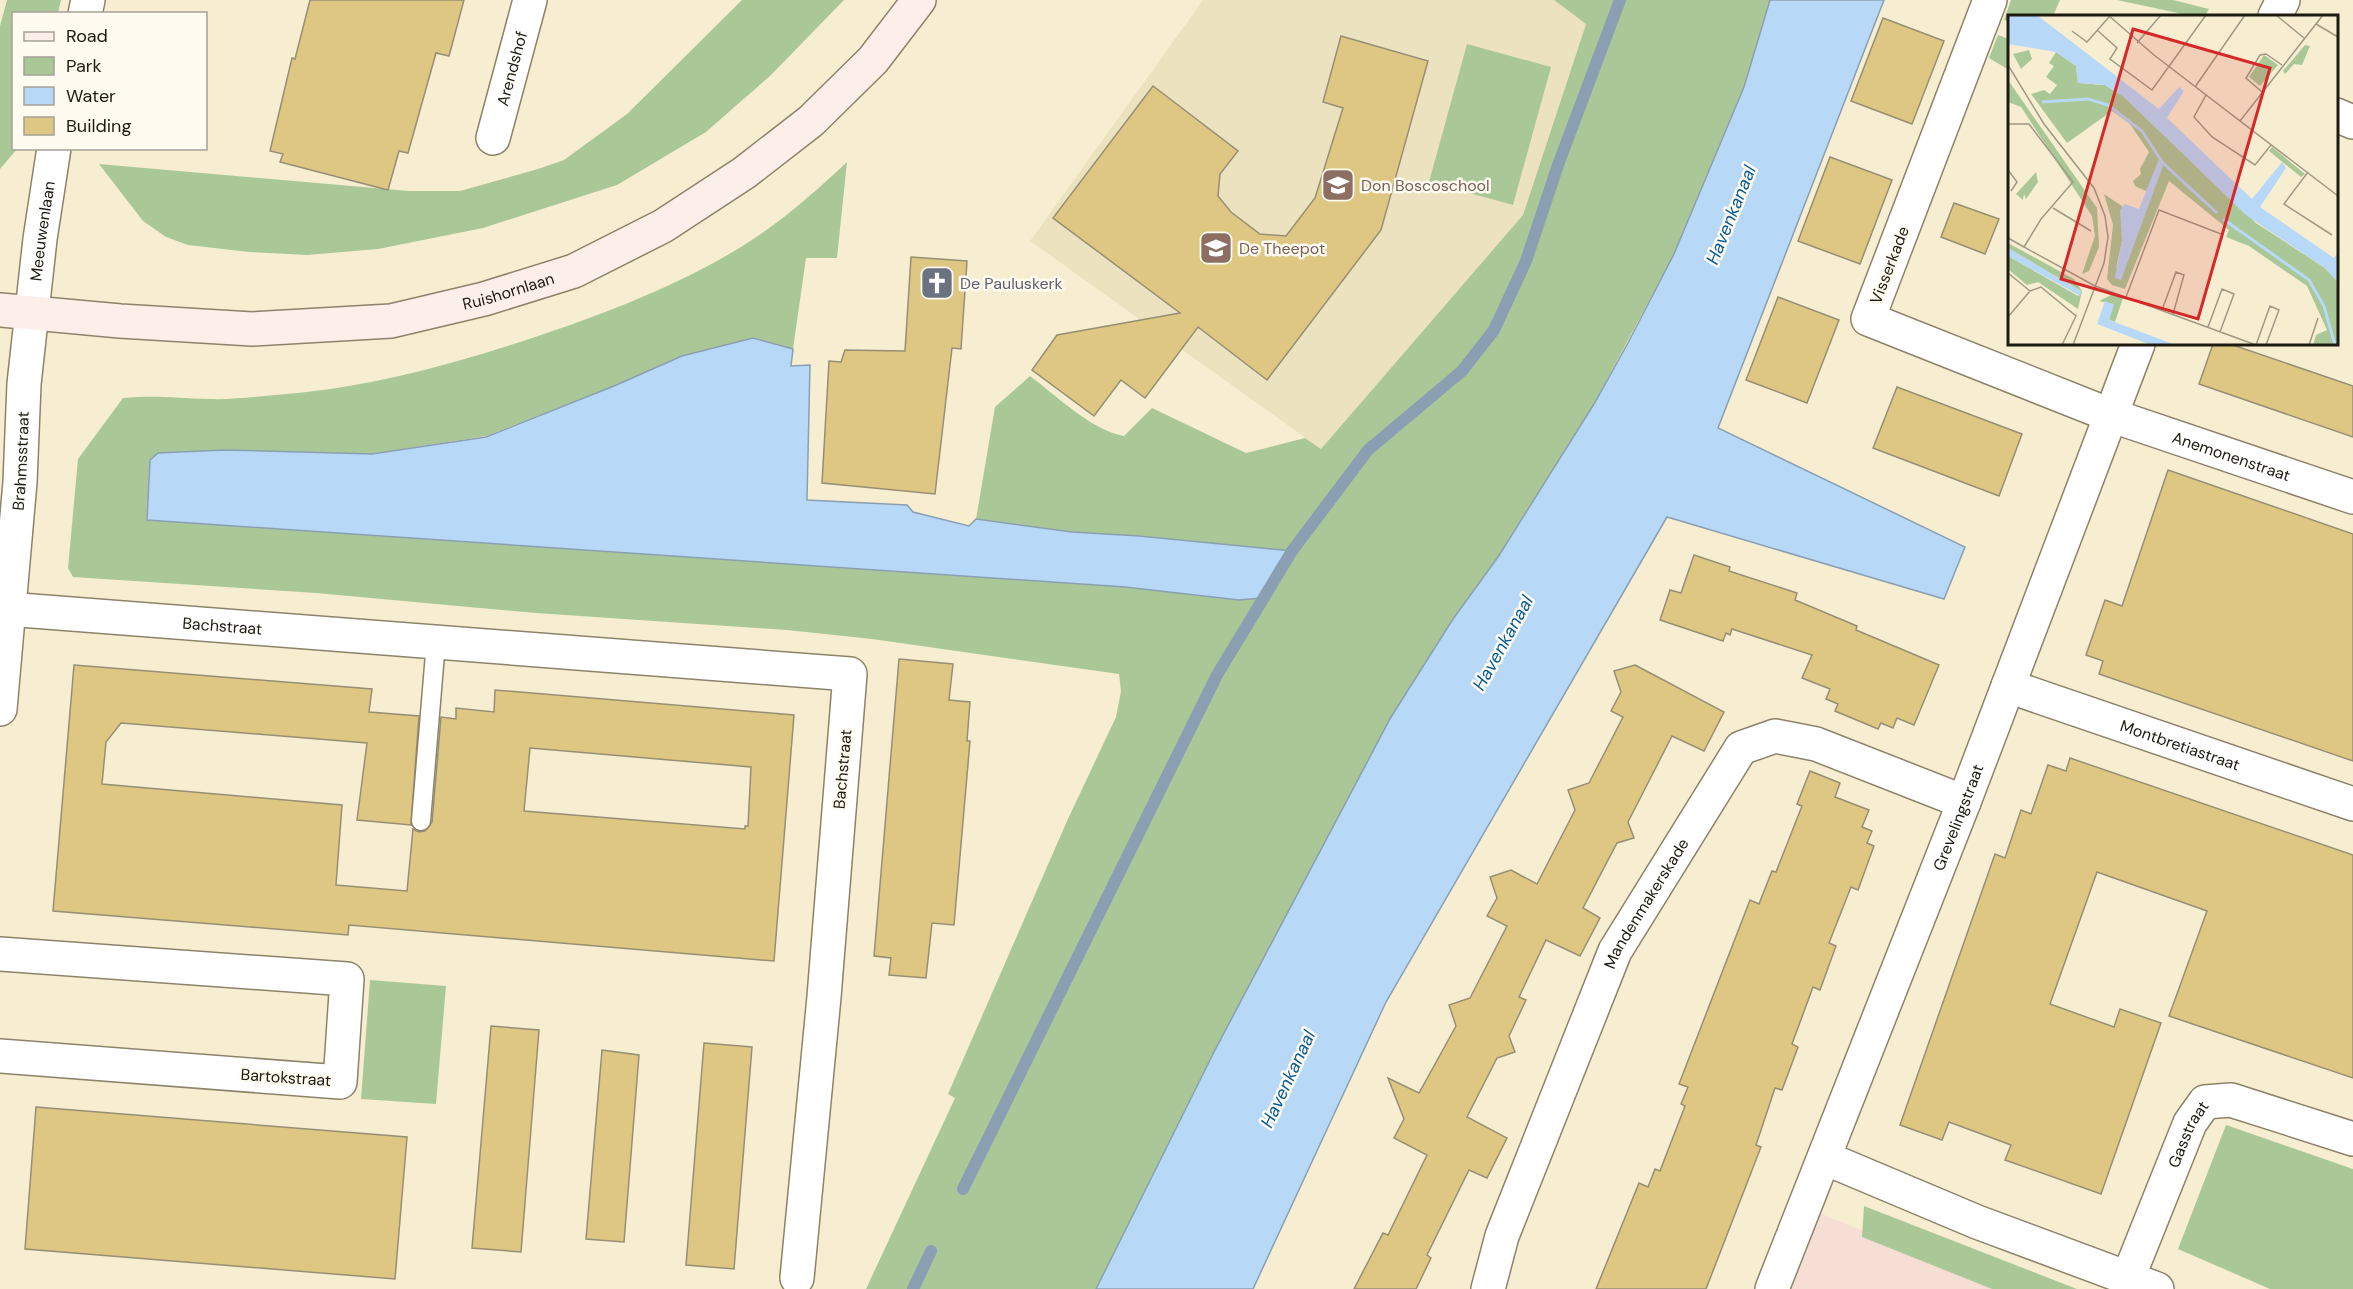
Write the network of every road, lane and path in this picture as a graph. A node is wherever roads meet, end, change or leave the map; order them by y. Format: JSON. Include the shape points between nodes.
{"nodes":[{"id":1,"x":530,"y":0,"type":"edge"},
{"id":2,"x":919,"y":0,"type":"edge"},
{"id":3,"x":1990,"y":0,"type":"edge"},
{"id":4,"x":2283,"y":0,"type":"edge"},
{"id":5,"x":2276,"y":15,"type":"edge"},
{"id":6,"x":2338,"y":115,"type":"edge"},
{"id":7,"x":2353,"y":122,"type":"edge"},
{"id":8,"x":493,"y":138,"type":"dead end"},
{"id":9,"x":54,"y":150,"type":"edge"},
{"id":10,"x":15,"y":311,"type":"edge"},
{"id":11,"x":2138,"y":345,"type":"edge"},
{"id":12,"x":2110,"y":415,"type":"junction"},
{"id":13,"x":2353,"y":497,"type":"edge"},
{"id":14,"x":4,"y":609,"type":"edge"},
{"id":15,"x":436,"y":642,"type":"junction"},
{"id":16,"x":2008,"y":686,"type":"junction"},
{"id":17,"x":0,"y":709,"type":"edge"},
{"id":18,"x":1964,"y":802,"type":"junction"},
{"id":19,"x":2353,"y":804,"type":"edge"},
{"id":20,"x":421,"y":821,"type":"dead end"},
{"id":21,"x":0,"y":954,"type":"edge"},
{"id":22,"x":0,"y":1056,"type":"edge"},
{"id":23,"x":2353,"y":1139,"type":"edge"},
{"id":24,"x":1825,"y":1158,"type":"junction"},
{"id":25,"x":797,"y":1278,"type":"dead end"},
{"id":26,"x":2142,"y":1283,"type":"edge"},
{"id":27,"x":1488,"y":1289,"type":"edge"},
{"id":28,"x":1772,"y":1289,"type":"edge"}],
"edges":[{"from":1,"to":8,"type":"street","name":"Arendshof"},
{"from":2,"to":10,"type":"main road","name":"Ruishornlaan","via":[[873,60],[812,121],[770,154],[663,226],[574,271],[484,299],[391,321],[252,329]]},
{"from":3,"to":12,"type":"street","name":"Visserkade","via":[[1868,319]]},
{"from":4,"to":5,"type":"street"},
{"from":6,"to":7,"type":"street"},
{"from":9,"to":10,"type":"street","name":"Meeuwenlaan"},
{"from":10,"to":14,"type":"street","name":"Brahmsstraat","via":[[24,384],[20,482]]},
{"from":11,"to":12,"type":"street","name":"Grevelingstraat"},
{"from":12,"to":13,"type":"street","name":"Anemonenstraat"},
{"from":12,"to":16,"type":"street","name":"Grevelingstraat"},
{"from":14,"to":15,"type":"street","name":"Bachstraat"},
{"from":14,"to":17,"type":"street","name":"Brahmsstraat"},
{"from":15,"to":20,"type":"lane"},
{"from":15,"to":25,"type":"street","name":"Bachstraat","via":[[850,674]]},
{"from":16,"to":18,"type":"street","name":"Grevelingstraat"},
{"from":16,"to":19,"type":"street","name":"Montbretiastraat"},
{"from":18,"to":24,"type":"street","name":"Grevelingstraat"},
{"from":18,"to":27,"type":"street","name":"Mandenmakerskade","via":[[1816,744],[1775,736],[1741,748],[1615,951],[1503,1236]]},
{"from":21,"to":22,"type":"street","name":"Bartokstraat","via":[[347,980],[340,1082]]},
{"from":23,"to":26,"type":"street","name":"Gasstraat","via":[[2232,1100],[2205,1102],[2190,1123]]},
{"from":24,"to":26,"type":"street","name":"Gasstraat","via":[[1977,1222]]},
{"from":24,"to":28,"type":"street","name":"Grevelingstraat"}]}
